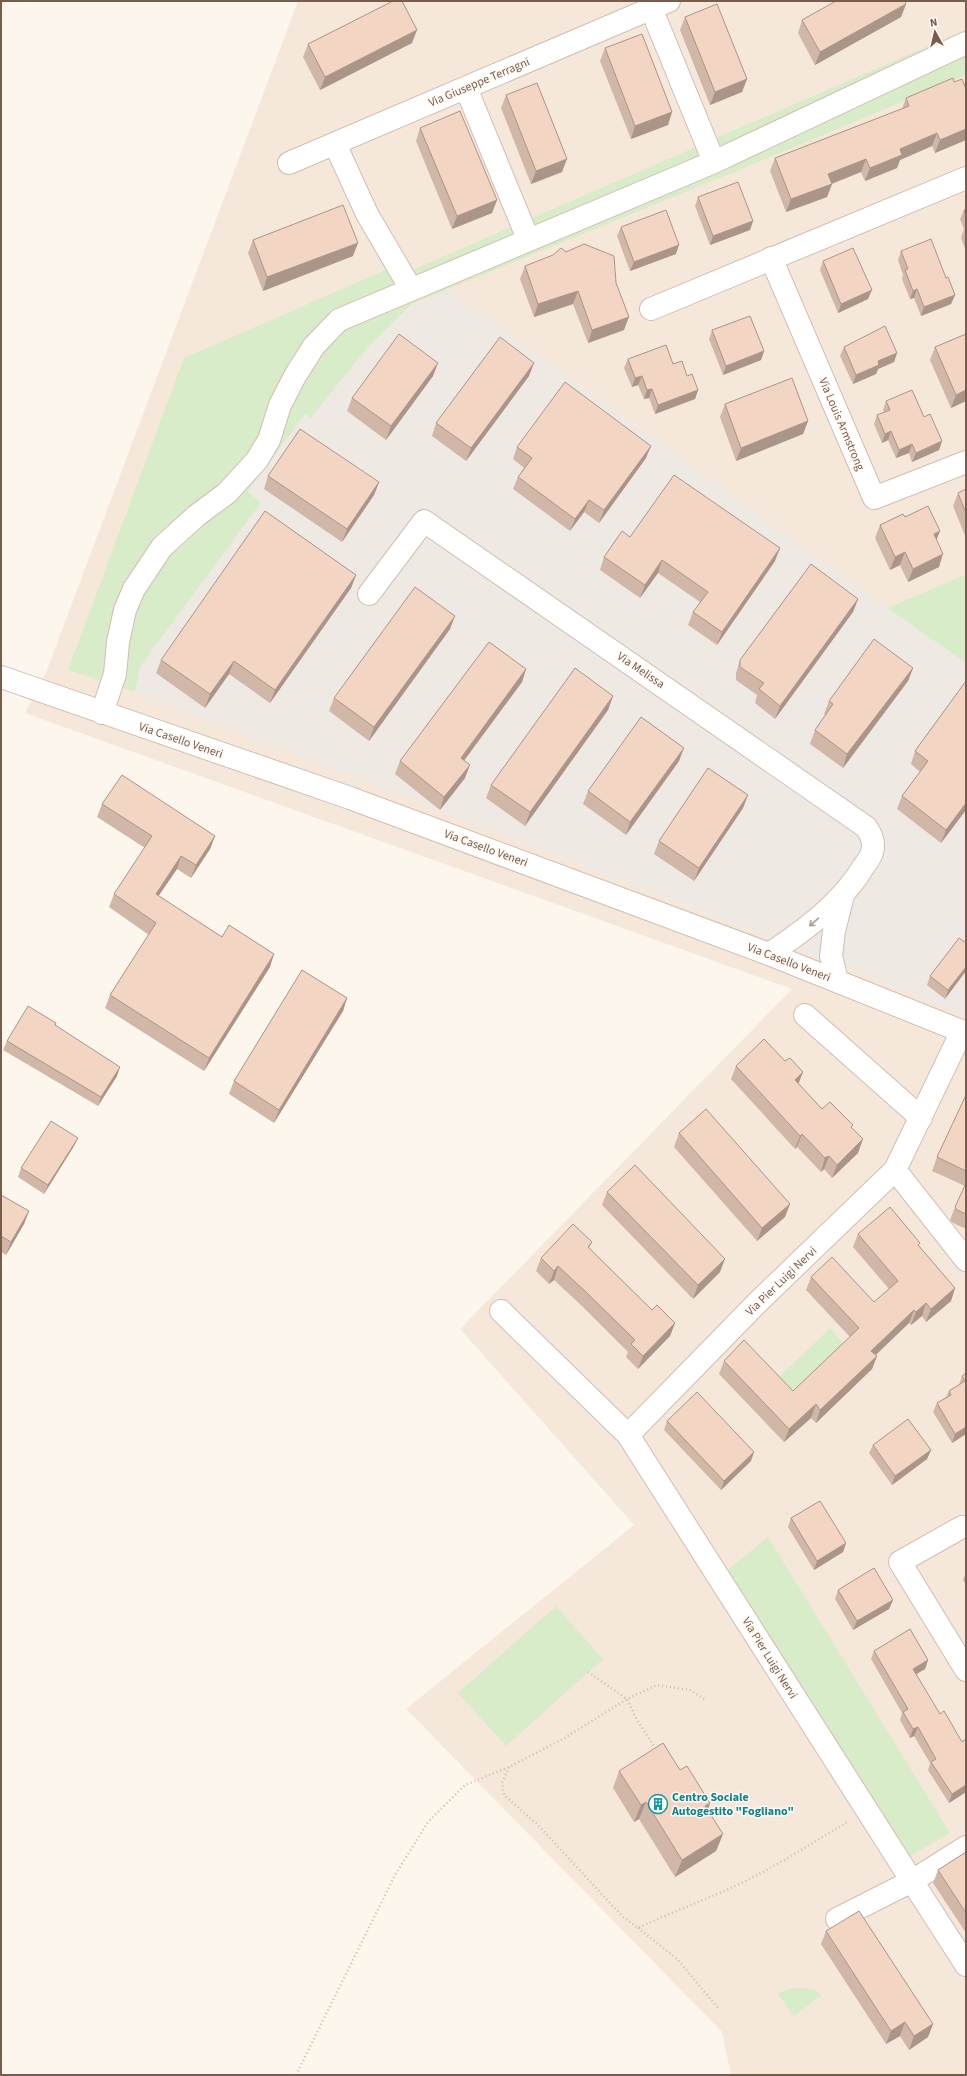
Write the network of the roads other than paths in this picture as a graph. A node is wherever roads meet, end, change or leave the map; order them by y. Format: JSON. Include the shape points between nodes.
{"nodes":[{"id":1,"x":660,"y":5,"type":"edge"},
{"id":2,"x":966,"y":43,"type":"edge"},
{"id":3,"x":466,"y":88,"type":"junction"},
{"id":4,"x":335,"y":144,"type":"junction"},
{"id":5,"x":714,"y":162,"type":"junction"},
{"id":6,"x":289,"y":163,"type":"dead end"},
{"id":7,"x":966,"y":178,"type":"edge"},
{"id":8,"x":528,"y":239,"type":"junction"},
{"id":9,"x":771,"y":258,"type":"junction"},
{"id":10,"x":411,"y":289,"type":"junction"},
{"id":11,"x":651,"y":309,"type":"dead end"},
{"id":12,"x":966,"y":462,"type":"edge"},
{"id":13,"x":369,"y":594,"type":"dead end"},
{"id":14,"x":1,"y":677,"type":"edge"},
{"id":15,"x":102,"y":713,"type":"junction"},
{"id":16,"x":843,"y":895,"type":"junction"},
{"id":17,"x":769,"y":954,"type":"junction"},
{"id":18,"x":838,"y":981,"type":"junction"},
{"id":19,"x":805,"y":1015,"type":"dead end"},
{"id":20,"x":964,"y":1032,"type":"edge"},
{"id":21,"x":921,"y":1118,"type":"junction"},
{"id":22,"x":894,"y":1170,"type":"junction"},
{"id":23,"x":966,"y":1260,"type":"edge"},
{"id":24,"x":501,"y":1311,"type":"dead end"},
{"id":25,"x":628,"y":1435,"type":"junction"},
{"id":26,"x":962,"y":1527,"type":"dead end"},
{"id":27,"x":966,"y":1670,"type":"edge"},
{"id":28,"x":966,"y":1847,"type":"edge"},
{"id":29,"x":912,"y":1881,"type":"junction"},
{"id":30,"x":837,"y":1919,"type":"dead end"},
{"id":31,"x":966,"y":1965,"type":"edge"}],
"edges":[{"from":1,"to":3,"type":"street","name":"Via Giuseppe Terragni"},
{"from":1,"to":5,"type":"street"},
{"from":2,"to":5,"type":"street"},
{"from":3,"to":4,"type":"street","name":"Via Giuseppe Terragni"},
{"from":3,"to":8,"type":"street"},
{"from":4,"to":6,"type":"street","name":"Via Giuseppe Terragni"},
{"from":4,"to":10,"type":"street","via":[[367,214]]},
{"from":5,"to":8,"type":"street"},
{"from":7,"to":9,"type":"street"},
{"from":8,"to":10,"type":"street"},
{"from":9,"to":11,"type":"street"},
{"from":9,"to":12,"type":"street","name":"Via Louis Armstrong","via":[[874,498]]},
{"from":10,"to":15,"type":"street","via":[[339,320],[314,346],[280,406],[269,440],[257,460],[227,493],[162,546],[134,589],[125,610],[115,674]]},
{"from":13,"to":16,"type":"street","name":"Via Melissa","via":[[424,521],[866,827],[872,837],[872,852]]},
{"from":14,"to":15,"type":"street","name":"Via Casello Veneri"},
{"from":15,"to":17,"type":"street","name":"Via Casello Veneri","via":[[350,798]]},
{"from":16,"to":17,"type":"street","name":"Via Melissa","one_way":true,"via":[[806,928]]},
{"from":16,"to":18,"type":"street","name":"Via Melissa","via":[[831,956]]},
{"from":17,"to":18,"type":"street","name":"Via Casello Veneri"},
{"from":18,"to":20,"type":"street","name":"Via Casello Veneri"},
{"from":19,"to":21,"type":"street"},
{"from":20,"to":21,"type":"street","name":"Via Pier Luigi Nervi"},
{"from":21,"to":22,"type":"street","name":"Via Pier Luigi Nervi"},
{"from":22,"to":23,"type":"street"},
{"from":22,"to":25,"type":"street","name":"Via Pier Luigi Nervi","via":[[759,1301]]},
{"from":24,"to":25,"type":"street","name":"Via Pier Luigi Nervi"},
{"from":25,"to":29,"type":"street","name":"Via Pier Luigi Nervi"},
{"from":26,"to":27,"type":"street","via":[[900,1562]]},
{"from":28,"to":29,"type":"street"},
{"from":29,"to":30,"type":"street"},
{"from":29,"to":31,"type":"street","name":"Via Pier Luigi Nervi"}]}
